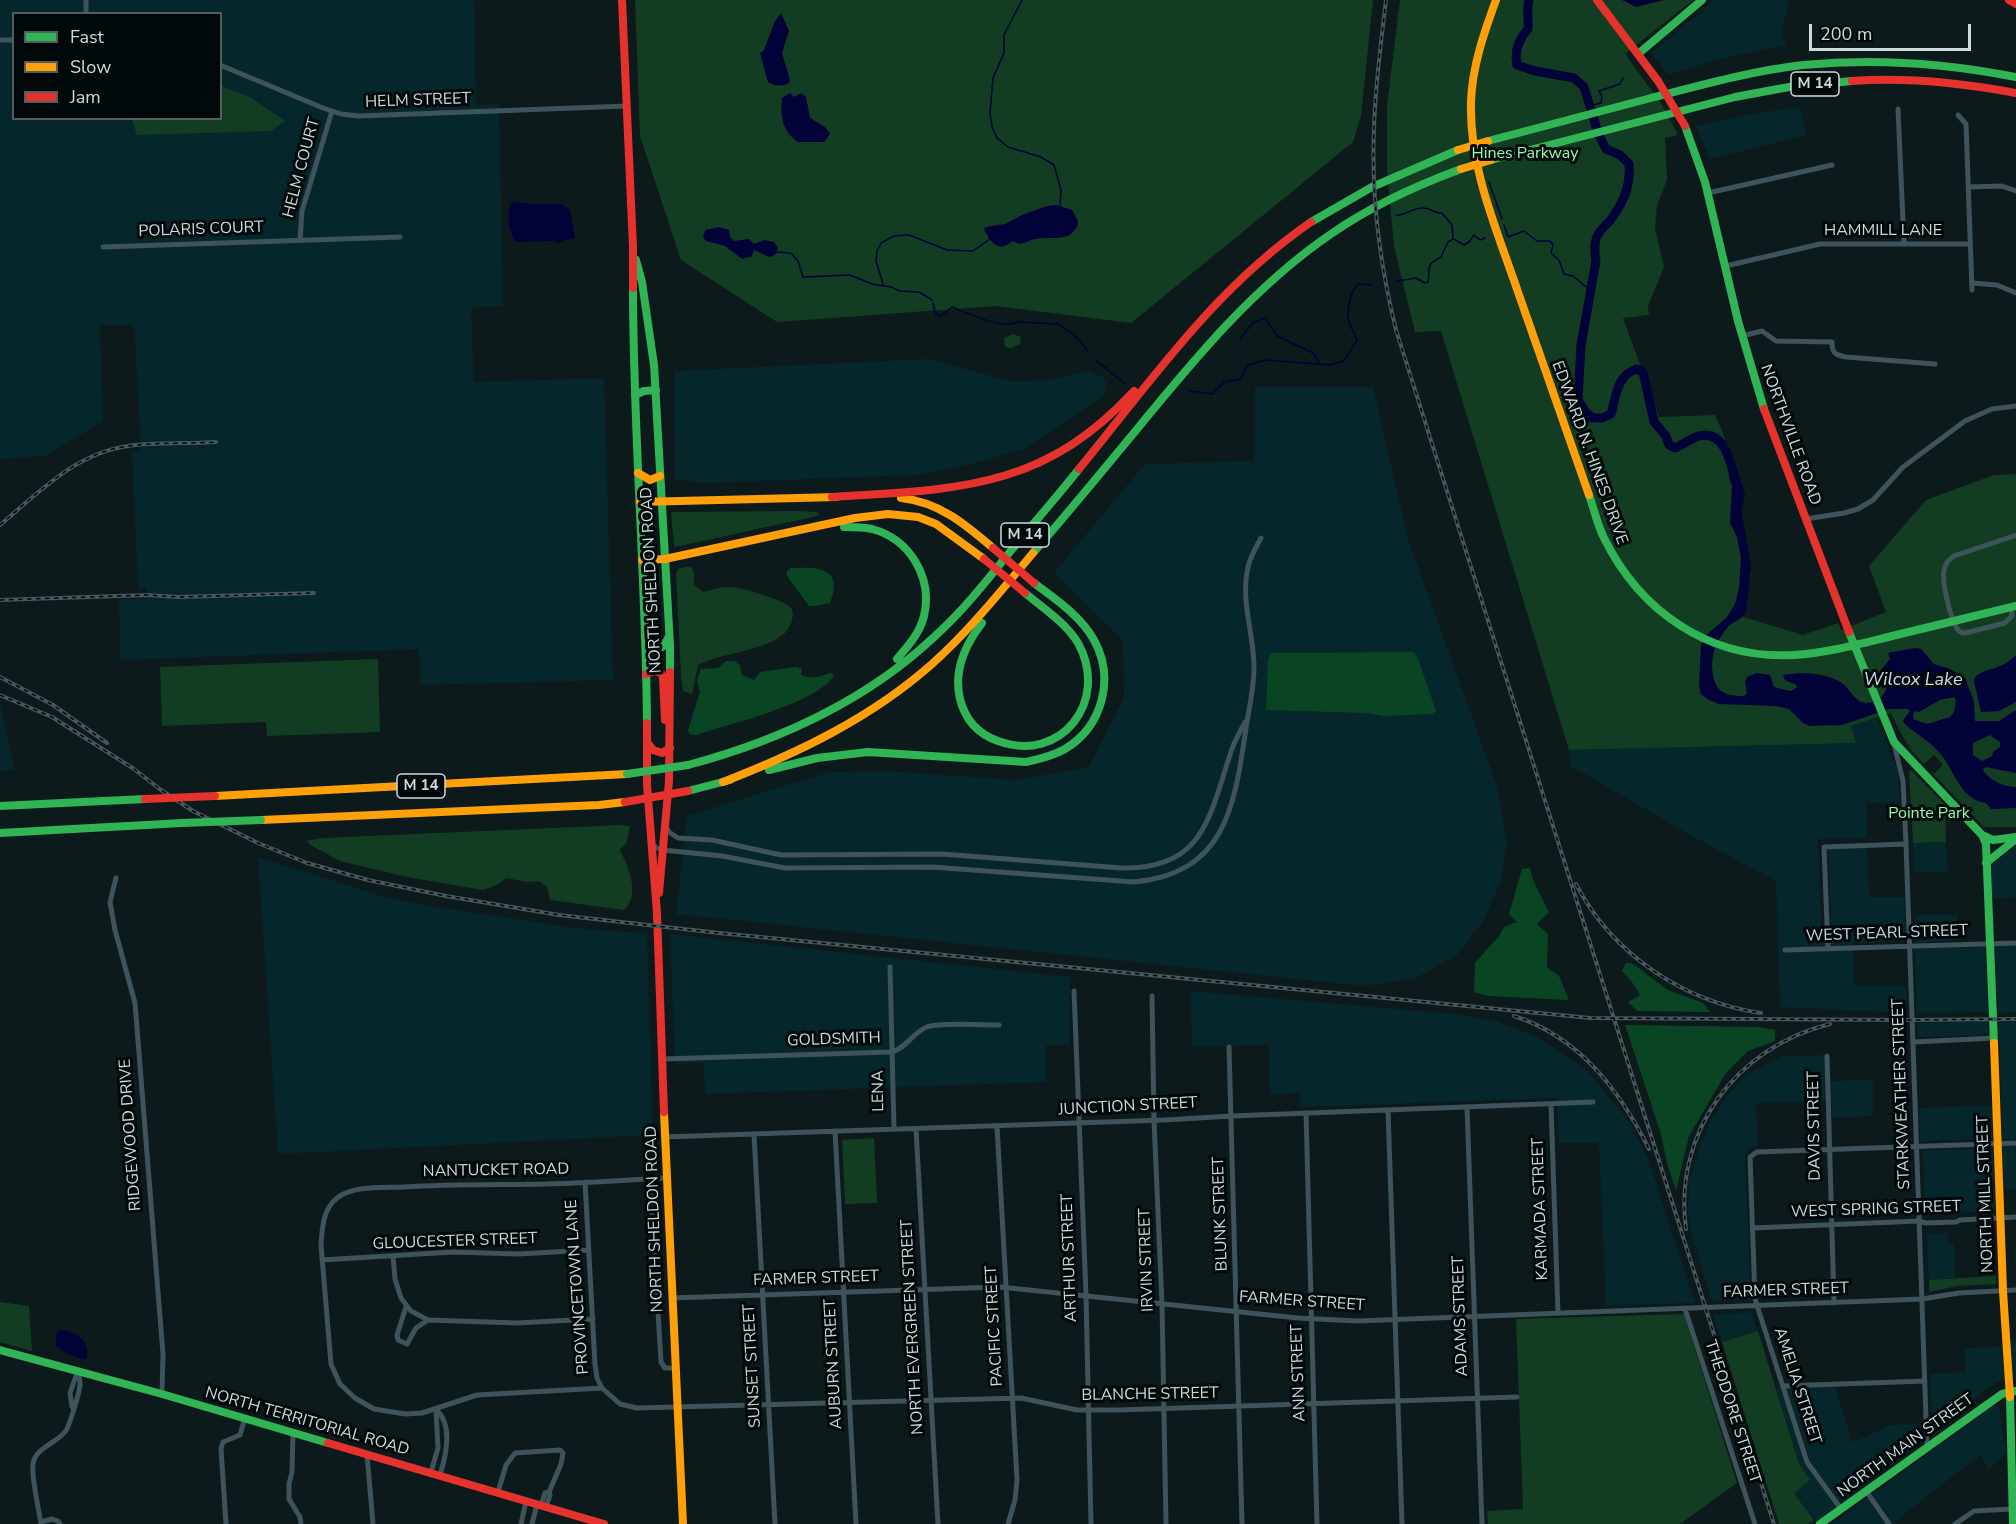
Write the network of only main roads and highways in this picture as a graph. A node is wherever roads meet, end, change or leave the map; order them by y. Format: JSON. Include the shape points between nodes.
{"nodes":[{"id":1,"x":622,"y":0,"type":"edge"},
{"id":2,"x":1496,"y":0,"type":"edge"},
{"id":3,"x":1597,"y":0,"type":"edge"},
{"id":4,"x":1702,"y":0,"type":"edge"},
{"id":5,"x":2009,"y":0,"type":"edge"},
{"id":6,"x":2016,"y":4,"type":"edge"},
{"id":7,"x":1638,"y":54,"type":"junction"},
{"id":8,"x":2016,"y":77,"type":"edge"},
{"id":9,"x":2016,"y":93,"type":"edge"},
{"id":10,"x":633,"y":248,"type":"junction"},
{"id":11,"x":1176,"y":349,"type":"junction"},
{"id":12,"x":656,"y":390,"type":"junction"},
{"id":13,"x":635,"y":395,"type":"junction"},
{"id":14,"x":638,"y":473,"type":"junction"},
{"id":15,"x":660,"y":476,"type":"junction"},
{"id":16,"x":832,"y":497,"type":"junction"},
{"id":17,"x":662,"y":501,"type":"junction"},
{"id":18,"x":640,"y":502,"type":"junction"},
{"id":19,"x":787,"y":534,"type":"junction"},
{"id":20,"x":1032,"y":554,"type":"junction"},
{"id":21,"x":664,"y":559,"type":"junction"},
{"id":22,"x":642,"y":560,"type":"junction"},
{"id":23,"x":2013,"y":607,"type":"edge"},
{"id":24,"x":669,"y":631,"type":"junction"},
{"id":25,"x":646,"y":633,"type":"junction"},
{"id":26,"x":1854,"y":646,"type":"junction"},
{"id":27,"x":646,"y":674,"type":"junction"},
{"id":28,"x":852,"y":698,"type":"junction"},
{"id":29,"x":670,"y":732,"type":"junction"},
{"id":30,"x":647,"y":742,"type":"junction"},
{"id":31,"x":670,"y":748,"type":"junction"},
{"id":32,"x":723,"y":782,"type":"junction"},
{"id":33,"x":0,"y":806,"type":"edge"},
{"id":34,"x":0,"y":833,"type":"edge"},
{"id":35,"x":1982,"y":835,"type":"junction"},
{"id":36,"x":2016,"y":838,"type":"edge"},
{"id":37,"x":1986,"y":863,"type":"junction"},
{"id":38,"x":657,"y":913,"type":"junction"},
{"id":39,"x":0,"y":1350,"type":"edge"},
{"id":40,"x":2013,"y":1391,"type":"edge"},
{"id":41,"x":604,"y":1524,"type":"edge"},
{"id":42,"x":683,"y":1524,"type":"edge"},
{"id":43,"x":1820,"y":1524,"type":"edge"},
{"id":44,"x":2013,"y":1524,"type":"edge"}],
"edges":[{"from":1,"to":10,"type":"main road","name":"NORTH SHELDON ROAD"},
{"from":2,"to":26,"type":"main road","name":"EDWARD N. HINES DRIVE","via":[[1474,67],[1471,134],[1486,203],[1610,552],[1645,599],[1672,621],[1722,646],[1781,657]]},
{"from":3,"to":7,"type":"main road","name":"NORTHVILLE ROAD"},
{"from":4,"to":7,"type":"main road"},
{"from":5,"to":6,"type":"main road"},
{"from":7,"to":26,"type":"main road","name":"NORTHVILLE ROAD","bridge":true,"via":[[1685,126],[1708,193],[1760,397]]},
{"from":8,"to":11,"type":"main road","number":"M 14","bridge":true,"via":[[1978,68],[1893,60],[1762,70],[1458,150],[1381,183],[1311,222],[1244,274]]},
{"from":9,"to":20,"type":"main road","number":"M 14","bridge":true,"via":[[1929,80],[1823,83],[1748,94],[1491,160],[1421,184],[1362,213],[1266,284],[1212,340]]},
{"from":10,"to":12,"type":"main road","name":"NORTH SHELDON ROAD","via":[[642,282]]},
{"from":10,"to":13,"type":"main road","name":"NORTH SHELDON ROAD"},
{"from":11,"to":16,"type":"main road","via":[[1097,427],[1062,452],[1022,472],[960,488]]},
{"from":11,"to":28,"type":"main road","number":"M 14","via":[[965,606],[921,649]]},
{"from":12,"to":13,"type":"main road"},
{"from":12,"to":15,"type":"main road","name":"NORTH SHELDON ROAD"},
{"from":13,"to":14,"type":"main road","name":"NORTH SHELDON ROAD"},
{"from":14,"to":15,"type":"main road","via":[[650,480]]},
{"from":14,"to":18,"type":"main road","name":"NORTH SHELDON ROAD"},
{"from":15,"to":17,"type":"main road","name":"NORTH SHELDON ROAD"},
{"from":16,"to":17,"type":"main road"},
{"from":16,"to":32,"type":"main road","bridge":true,"via":[[905,498],[926,502],[954,516],[1087,631],[1099,651],[1103,697],[1094,720],[1078,740],[1047,758],[1026,762],[849,753]]},
{"from":17,"to":18,"type":"main road"},
{"from":17,"to":21,"type":"main road","name":"NORTH SHELDON ROAD"},
{"from":18,"to":22,"type":"main road","name":"NORTH SHELDON ROAD"},
{"from":19,"to":20,"type":"main road","bridge":true,"via":[[888,514],[930,520],[984,559],[1025,593],[1068,630],[1086,662],[1089,683],[1082,711],[1065,733],[1046,744],[1017,748],[990,739],[974,726],[962,708],[957,678],[969,641],[1008,591]]},
{"from":19,"to":21,"type":"main road"},
{"from":19,"to":28,"type":"main road","via":[[849,527],[879,530],[906,548],[923,573],[927,604],[917,636],[902,655]]},
{"from":20,"to":32,"type":"main road","number":"M 14","via":[[975,622],[917,677],[820,740]]},
{"from":21,"to":22,"type":"main road"},
{"from":21,"to":24,"type":"main road","name":"NORTH SHELDON ROAD"},
{"from":22,"to":25,"type":"main road","name":"NORTH SHELDON ROAD"},
{"from":23,"to":26,"type":"main road","name":"EDWARD N. HINES DRIVE"},
{"from":24,"to":25,"type":"main road","via":[[664,646],[658,649],[650,644]]},
{"from":24,"to":29,"type":"main road","name":"NORTH SHELDON ROAD"},
{"from":25,"to":27,"type":"main road","name":"NORTH SHELDON ROAD"},
{"from":26,"to":35,"type":"main road","name":"NORTHVILLE ROAD","via":[[1894,742]]},
{"from":27,"to":29,"type":"main road","via":[[654,670],[663,677],[665,722]]},
{"from":27,"to":30,"type":"main road","name":"NORTH SHELDON ROAD"},
{"from":28,"to":33,"type":"main road","number":"M 14","bridge":true,"via":[[768,741],[688,765],[627,774]]},
{"from":29,"to":31,"type":"main road","name":"NORTH SHELDON ROAD"},
{"from":30,"to":31,"type":"main road","via":[[657,752]]},
{"from":30,"to":38,"type":"main road","name":"NORTH SHELDON ROAD"},
{"from":31,"to":38,"type":"main road","name":"NORTH SHELDON ROAD"},
{"from":32,"to":34,"type":"main road","number":"M 14","bridge":true,"via":[[599,805]]},
{"from":35,"to":36,"type":"main road","via":[[1993,840]]},
{"from":35,"to":37,"type":"main road"},
{"from":36,"to":37,"type":"main road"},
{"from":37,"to":40,"type":"main road","name":"NORTH MILL STREET","via":[[2003,1291]]},
{"from":38,"to":42,"type":"main road","name":"NORTH SHELDON ROAD"},
{"from":39,"to":41,"type":"main road","name":"NORTH TERRITORIAL ROAD"},
{"from":40,"to":43,"type":"main road","name":"NORTH MAIN STREET","via":[[1987,1404]]},
{"from":40,"to":44,"type":"main road","name":"NORTH MILL STREET"}]}
